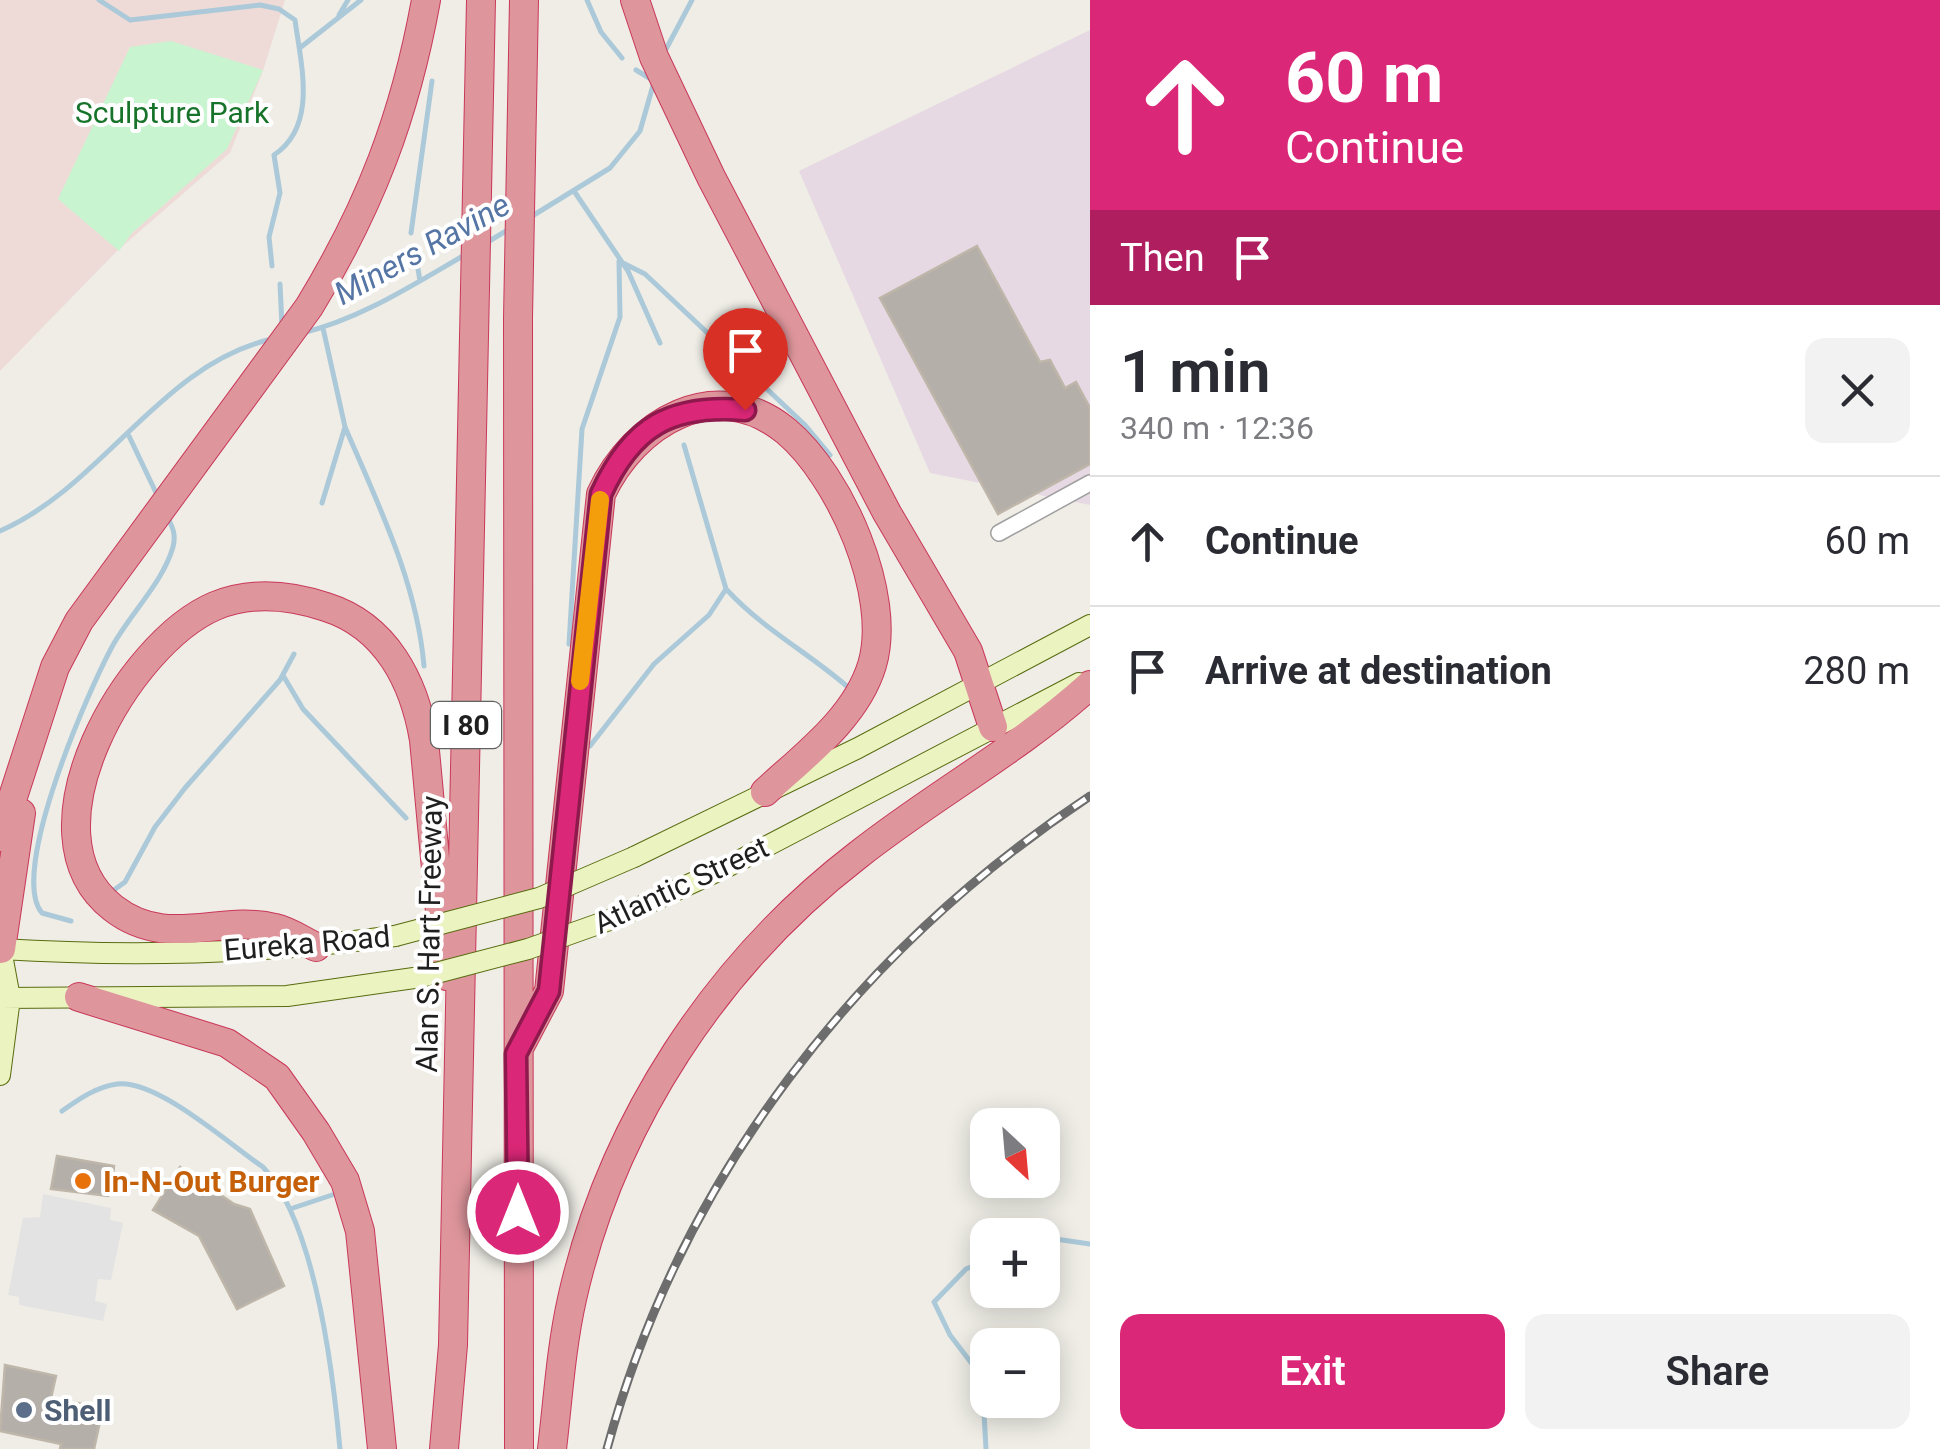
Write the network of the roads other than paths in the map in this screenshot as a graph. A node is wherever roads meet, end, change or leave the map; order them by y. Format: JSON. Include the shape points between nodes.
{"nodes":[{"id":1,"x":426,"y":0,"type":"edge"},
{"id":2,"x":481,"y":0,"type":"edge"},
{"id":3,"x":524,"y":0,"type":"edge"},
{"id":4,"x":635,"y":0,"type":"edge"},
{"id":5,"x":1090,"y":483,"type":"edge"},
{"id":6,"x":999,"y":533,"type":"dead end"},
{"id":7,"x":1090,"y":625,"type":"edge"},
{"id":8,"x":1090,"y":681,"type":"edge"},
{"id":9,"x":979,"y":683,"type":"junction"},
{"id":10,"x":993,"y":728,"type":"junction"},
{"id":11,"x":34,"y":732,"type":"junction"},
{"id":12,"x":765,"y":792,"type":"junction"},
{"id":13,"x":0,"y":837,"type":"edge"},
{"id":14,"x":316,"y":947,"type":"junction"},
{"id":15,"x":0,"y":950,"type":"edge"},
{"id":16,"x":79,"y":997,"type":"junction"},
{"id":17,"x":5,"y":998,"type":"edge"},
{"id":18,"x":516,"y":1054,"type":"junction"},
{"id":19,"x":0,"y":1075,"type":"edge"},
{"id":20,"x":458,"y":1111,"type":"junction"},
{"id":21,"x":382,"y":1449,"type":"edge"},
{"id":22,"x":444,"y":1449,"type":"edge"},
{"id":23,"x":519,"y":1449,"type":"edge"},
{"id":24,"x":552,"y":1449,"type":"edge"}],
"edges":[{"from":1,"to":11,"type":"highway","via":[[396,131],[368,199],[308,307],[79,621]]},
{"from":2,"to":20,"type":"highway","name":"Alan S. Hart Freeway","number":"I 80"},
{"from":3,"to":18,"type":"highway","number":"I 80"},
{"from":4,"to":9,"type":"highway","via":[[654,57],[711,177],[887,513],[968,651]]},
{"from":5,"to":6,"type":"street"},
{"from":7,"to":9,"type":"main road","name":"Atlantic Street"},
{"from":8,"to":10,"type":"main road","name":"Atlantic Street"},
{"from":8,"to":24,"type":"highway","via":[[1044,726],[824,882],[749,957],[684,1039],[638,1120],[590,1229],[572,1300]]},
{"from":9,"to":10,"type":"highway"},
{"from":9,"to":12,"type":"main road","name":"Atlantic Street"},
{"from":10,"to":16,"type":"main road","name":"Atlantic Street","bridge":true,"via":[[618,918],[481,963],[287,996]]},
{"from":11,"to":13,"type":"highway"},
{"from":11,"to":15,"type":"highway"},
{"from":12,"to":14,"type":"main road","name":"Eureka Road","bridge":true,"via":[[634,857],[489,914]]},
{"from":12,"to":18,"type":"highway","via":[[836,726],[862,686],[877,639],[876,591],[852,530],[806,452],[784,430],[745,410],[672,414],[628,447],[601,494],[549,991]]},
{"from":14,"to":15,"type":"main road","name":"Eureka Road"},
{"from":14,"to":20,"type":"highway","via":[[274,927],[161,930],[143,924],[101,896],[75,848],[80,785],[139,673],[174,632],[234,601],[298,598],[340,612],[381,641],[410,686],[424,740]]},
{"from":15,"to":17,"type":"main road"},
{"from":16,"to":17,"type":"main road","name":"Atlantic Street"},
{"from":16,"to":21,"type":"highway","via":[[227,1043],[277,1078],[316,1132],[345,1181],[360,1230]]},
{"from":17,"to":19,"type":"main road"},
{"from":18,"to":23,"type":"highway","number":"I 80"},
{"from":20,"to":22,"type":"highway","name":"Alan S. Hart Freeway","number":"I 80"}]}
